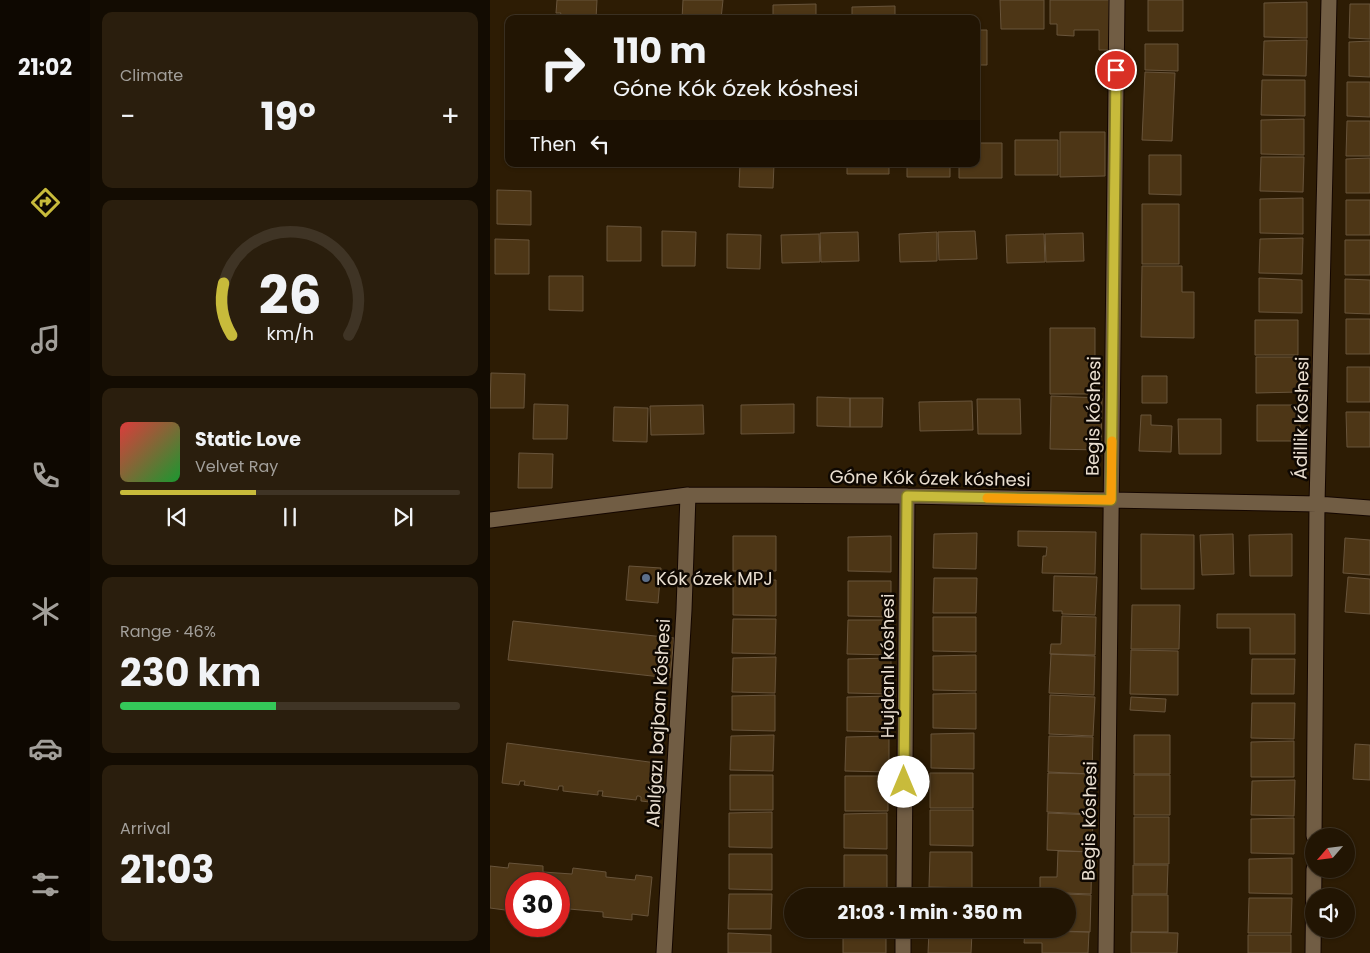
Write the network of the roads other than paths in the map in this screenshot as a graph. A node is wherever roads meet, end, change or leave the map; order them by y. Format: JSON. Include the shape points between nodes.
{"nodes":[{"id":1,"x":1116,"y":0,"type":"edge"},
{"id":2,"x":1329,"y":0,"type":"edge"},
{"id":3,"x":688,"y":495,"type":"junction"},
{"id":4,"x":907,"y":496,"type":"junction"},
{"id":5,"x":1111,"y":500,"type":"junction"},
{"id":6,"x":1317,"y":504,"type":"junction"},
{"id":7,"x":1370,"y":508,"type":"edge"},
{"id":8,"x":490,"y":520,"type":"edge"},
{"id":9,"x":1314,"y":828,"type":"edge"},
{"id":10,"x":1314,"y":878,"type":"edge"},
{"id":11,"x":904,"y":888,"type":"edge"},
{"id":12,"x":903,"y":938,"type":"edge"},
{"id":13,"x":664,"y":953,"type":"edge"},
{"id":14,"x":903,"y":953,"type":"edge"},
{"id":15,"x":1106,"y":953,"type":"edge"},
{"id":16,"x":1313,"y":953,"type":"edge"}],
"edges":[{"from":1,"to":5,"type":"street","name":"Begis kóshesi"},
{"from":2,"to":6,"type":"street","name":"Ádillik kóshesi"},
{"from":3,"to":4,"type":"street","name":"Góne Kók ózek kóshesi"},
{"from":3,"to":8,"type":"street","name":"Góne Kók ózek kóshesi"},
{"from":3,"to":13,"type":"street","name":"Abılǵazı bajban kóshesi"},
{"from":4,"to":5,"type":"street","name":"Góne Kók ózek kóshesi"},
{"from":4,"to":11,"type":"street","name":"Hujdanlı kóshesi"},
{"from":5,"to":6,"type":"street","name":"Góne Kók ózek kóshesi"},
{"from":5,"to":15,"type":"street","name":"Begis kóshesi"},
{"from":6,"to":7,"type":"street","name":"Góne Kók ózek kóshesi"},
{"from":6,"to":9,"type":"street","name":"Ádillik kóshesi"},
{"from":10,"to":16,"type":"street"},
{"from":12,"to":14,"type":"street"}]}
